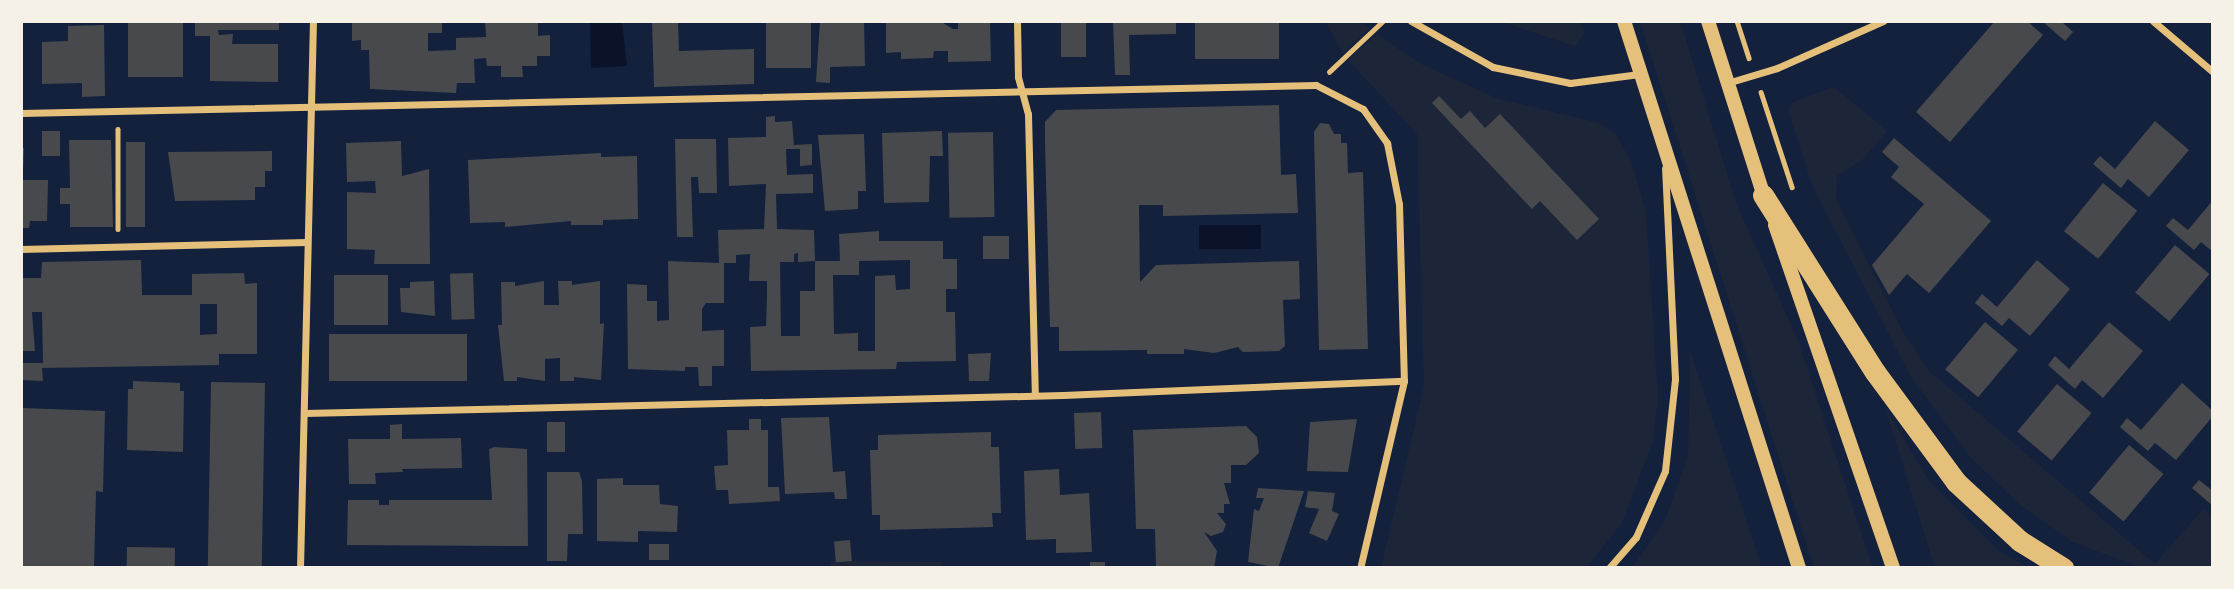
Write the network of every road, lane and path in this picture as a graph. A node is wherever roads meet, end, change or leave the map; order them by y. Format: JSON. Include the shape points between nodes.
{"nodes":[{"id":1,"x":313,"y":21,"type":"edge"},
{"id":2,"x":1017,"y":21,"type":"edge"},
{"id":3,"x":1383,"y":21,"type":"edge"},
{"id":4,"x":1411,"y":21,"type":"edge"},
{"id":5,"x":1623,"y":21,"type":"edge"},
{"id":6,"x":1708,"y":21,"type":"edge"},
{"id":7,"x":1882,"y":21,"type":"edge"},
{"id":8,"x":2153,"y":21,"type":"edge"},
{"id":9,"x":1339,"y":61,"type":"dead end"},
{"id":10,"x":2213,"y":72,"type":"edge"},
{"id":11,"x":1639,"y":74,"type":"junction"},
{"id":12,"x":1726,"y":84,"type":"junction"},
{"id":13,"x":1021,"y":92,"type":"junction"},
{"id":14,"x":312,"y":108,"type":"junction"},
{"id":15,"x":21,"y":114,"type":"edge"},
{"id":16,"x":118,"y":142,"type":"dead end"},
{"id":17,"x":1665,"y":160,"type":"junction"},
{"id":18,"x":1763,"y":195,"type":"junction"},
{"id":19,"x":118,"y":226,"type":"dead end"},
{"id":20,"x":307,"y":242,"type":"junction"},
{"id":21,"x":21,"y":248,"type":"edge"},
{"id":22,"x":1404,"y":381,"type":"junction"},
{"id":23,"x":1035,"y":395,"type":"junction"},
{"id":24,"x":305,"y":413,"type":"junction"},
{"id":25,"x":300,"y":568,"type":"edge"},
{"id":26,"x":1360,"y":568,"type":"edge"},
{"id":27,"x":1609,"y":568,"type":"edge"},
{"id":28,"x":1799,"y":568,"type":"edge"},
{"id":29,"x":1894,"y":568,"type":"edge"},
{"id":30,"x":2063,"y":568,"type":"edge"}],
"edges":[{"from":1,"to":14,"type":"street"},
{"from":2,"to":13,"type":"street"},
{"from":3,"to":9,"type":"path"},
{"from":4,"to":11,"type":"street","via":[[1493,67],[1570,83]]},
{"from":5,"to":11,"type":"main road"},
{"from":6,"to":12,"type":"main road"},
{"from":7,"to":12,"type":"street","via":[[1777,68]]},
{"from":8,"to":10,"type":"street"},
{"from":11,"to":17,"type":"main road"},
{"from":12,"to":18,"type":"main road"},
{"from":13,"to":14,"type":"street"},
{"from":13,"to":22,"type":"street","via":[[1316,85],[1363,109],[1387,143],[1399,204]]},
{"from":13,"to":23,"type":"street","via":[[1028,114]]},
{"from":14,"to":15,"type":"street"},
{"from":14,"to":20,"type":"street"},
{"from":16,"to":19,"type":"path"},
{"from":17,"to":27,"type":"street","via":[[1675,380],[1665,471],[1636,537]]},
{"from":17,"to":28,"type":"main road"},
{"from":18,"to":29,"type":"main road"},
{"from":18,"to":30,"type":"highway","via":[[1875,372],[1956,482],[2020,541]]},
{"from":20,"to":21,"type":"street"},
{"from":20,"to":24,"type":"street"},
{"from":22,"to":23,"type":"street"},
{"from":22,"to":26,"type":"street"},
{"from":23,"to":24,"type":"street"},
{"from":24,"to":25,"type":"street"}]}
